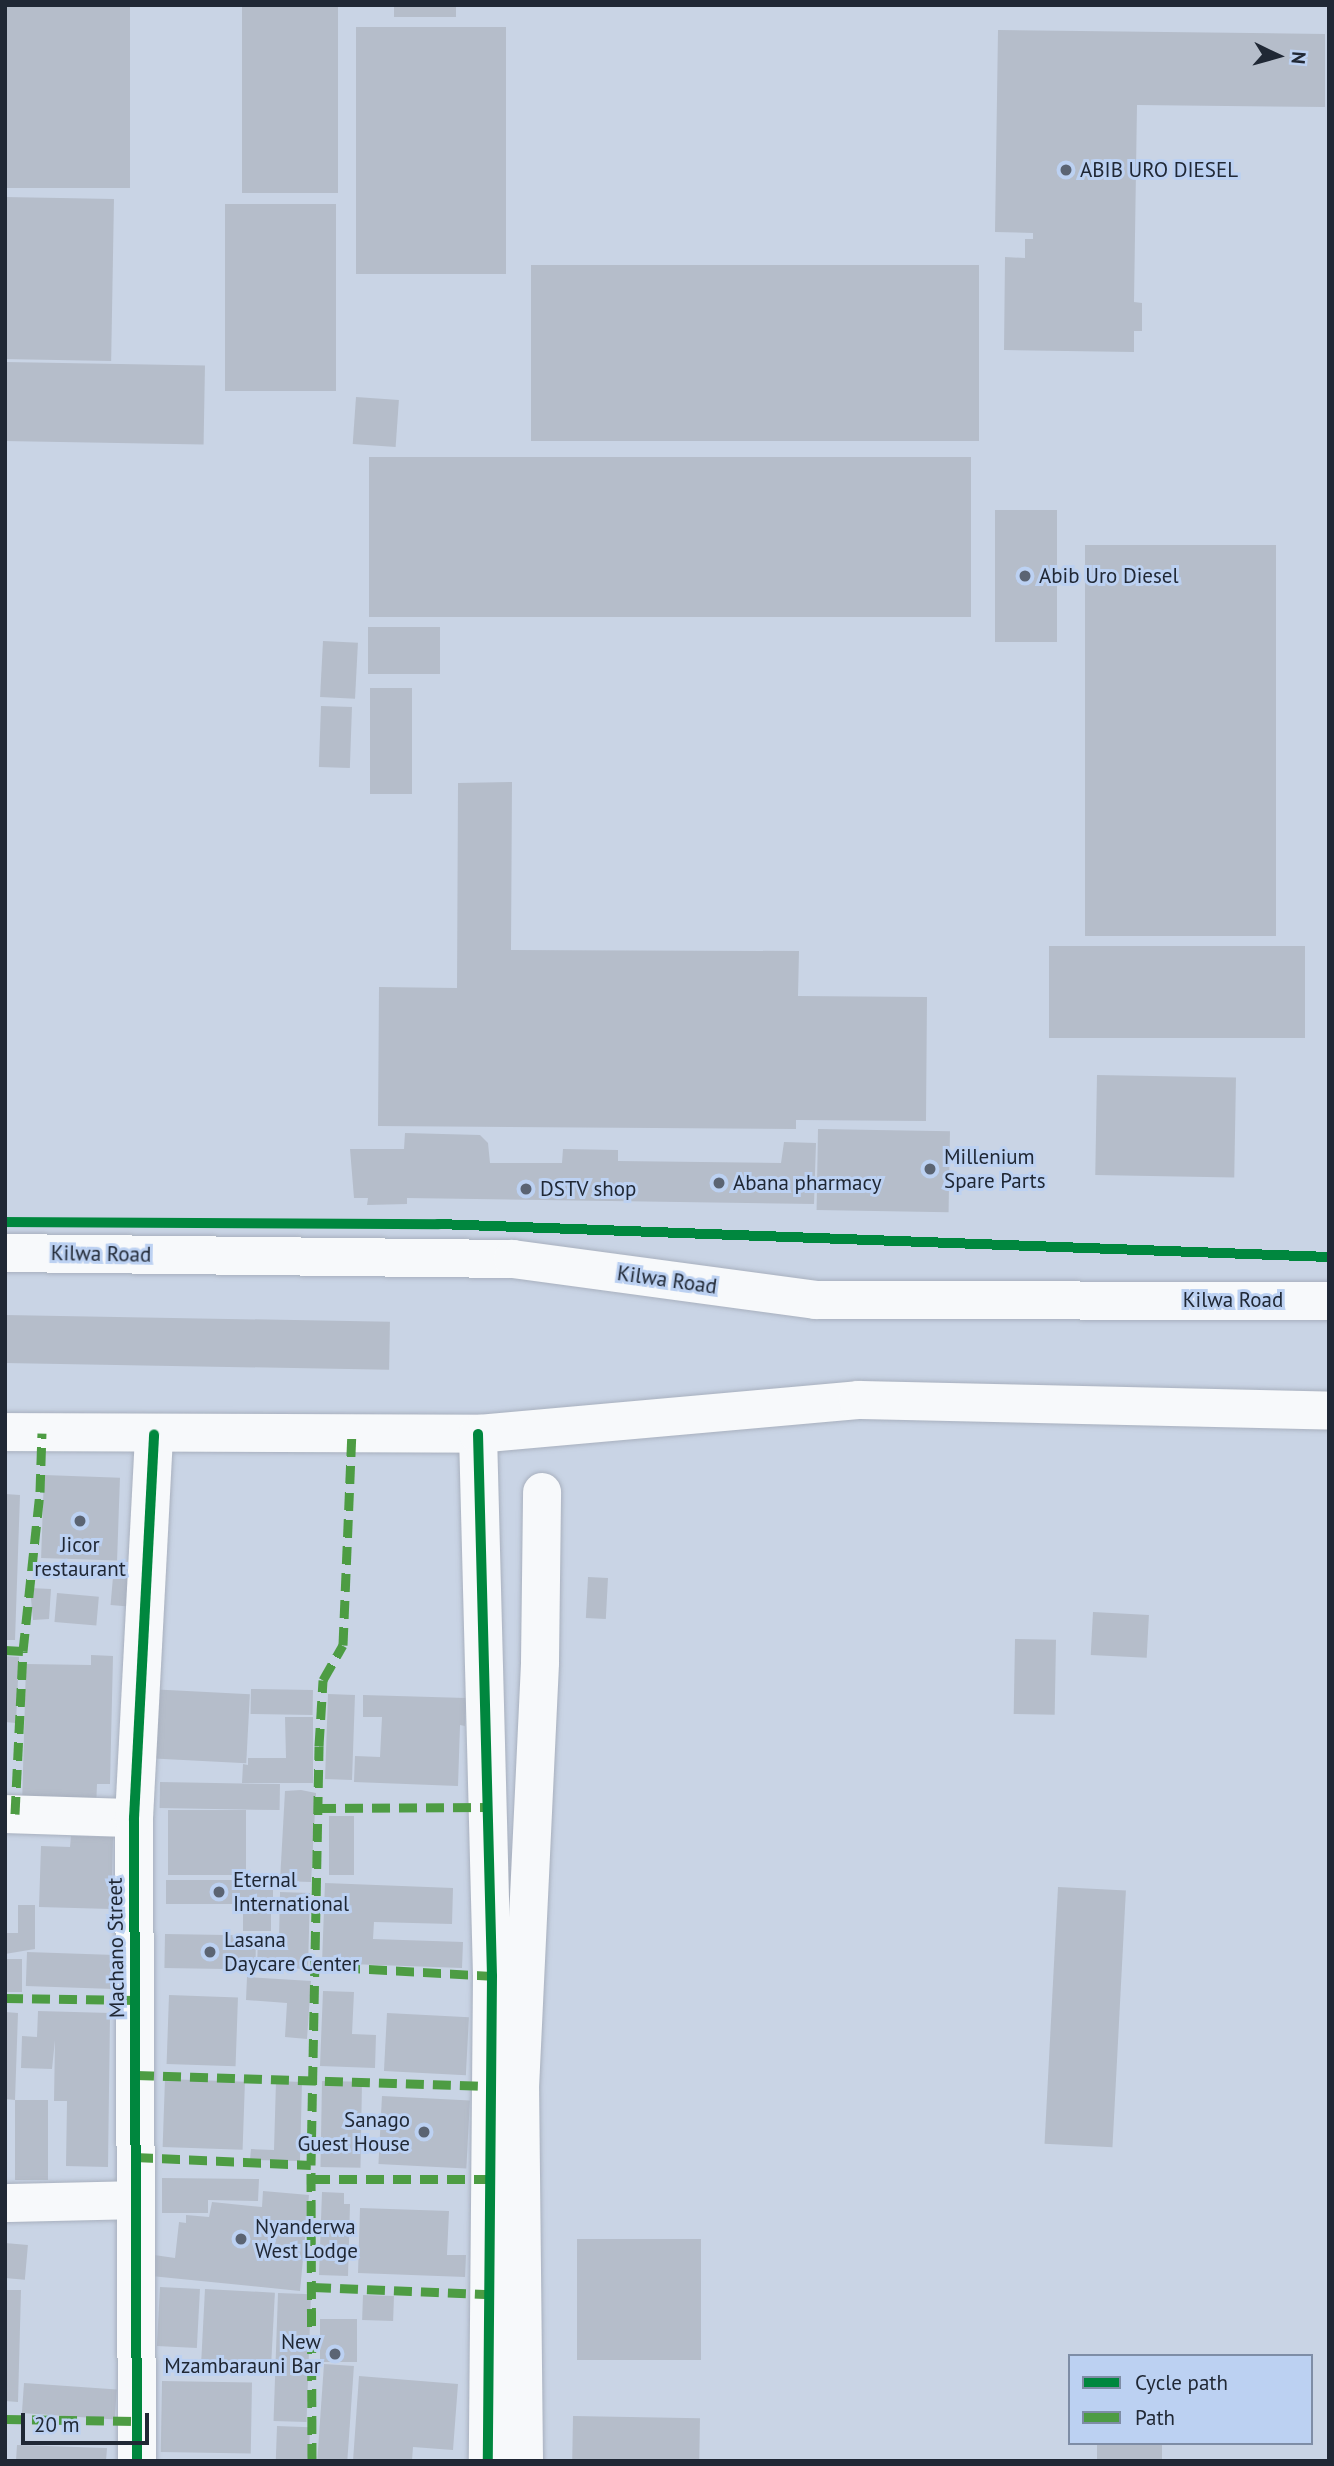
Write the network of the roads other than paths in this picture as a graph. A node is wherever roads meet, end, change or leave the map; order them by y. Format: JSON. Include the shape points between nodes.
{"nodes":[{"id":1,"x":5,"y":1253,"type":"edge"},
{"id":2,"x":1329,"y":1301,"type":"edge"},
{"id":3,"x":1329,"y":1411,"type":"edge"},
{"id":4,"x":5,"y":1432,"type":"edge"},
{"id":5,"x":478,"y":1434,"type":"junction"},
{"id":6,"x":154,"y":1435,"type":"junction"},
{"id":7,"x":542,"y":1492,"type":"dead end"},
{"id":8,"x":5,"y":1814,"type":"edge"},
{"id":9,"x":134,"y":1818,"type":"junction"},
{"id":10,"x":133,"y":2200,"type":"junction"},
{"id":11,"x":5,"y":2203,"type":"edge"},
{"id":12,"x":137,"y":2461,"type":"edge"},
{"id":13,"x":488,"y":2461,"type":"edge"},
{"id":14,"x":524,"y":2461,"type":"edge"}],
"edges":[{"from":1,"to":2,"type":"main road","name":"Kilwa Road","via":[[513,1259],[815,1300]]},
{"from":3,"to":5,"type":"main road","via":[[858,1400]]},
{"from":4,"to":6,"type":"main road"},
{"from":5,"to":6,"type":"main road"},
{"from":5,"to":13,"type":"main road","via":[[492,1976]]},
{"from":6,"to":9,"type":"main road","name":"Machano Street"},
{"from":7,"to":14,"type":"main road","via":[[540,1662],[520,2088]]},
{"from":8,"to":9,"type":"main road"},
{"from":9,"to":10,"type":"main road","name":"Machano Street"},
{"from":10,"to":11,"type":"main road"},
{"from":10,"to":12,"type":"main road","name":"Machano Street"}]}
